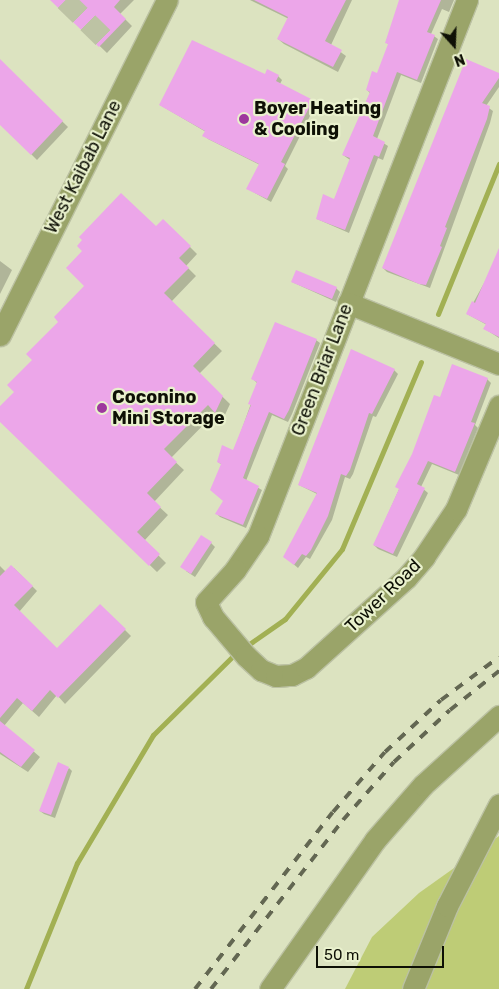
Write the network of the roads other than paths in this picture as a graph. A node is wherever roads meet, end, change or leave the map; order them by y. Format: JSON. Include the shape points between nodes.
{"nodes":[{"id":1,"x":167,"y":0,"type":"edge"},
{"id":2,"x":467,"y":0,"type":"edge"},
{"id":3,"x":348,"y":303,"type":"junction"},
{"id":4,"x":0,"y":334,"type":"edge"},
{"id":5,"x":499,"y":364,"type":"edge"},
{"id":6,"x":499,"y":406,"type":"edge"},
{"id":7,"x":306,"y":668,"type":"joint"},
{"id":8,"x":499,"y":716,"type":"edge"},
{"id":9,"x":499,"y":805,"type":"edge"},
{"id":10,"x":270,"y":989,"type":"edge"},
{"id":11,"x":413,"y":989,"type":"edge"}],
"edges":[{"from":1,"to":4,"type":"street","name":"West Kaibab Lane"},
{"from":2,"to":3,"type":"street","name":"Green Briar Lane"},
{"from":3,"to":5,"type":"street"},
{"from":3,"to":7,"type":"street","name":"Green Briar Lane","via":[[258,536],[235,570],[206,602],[227,635],[261,670],[276,676],[292,675]]},
{"from":6,"to":7,"type":"street","name":"Tower Road","via":[[466,488],[424,557],[406,578]]},
{"from":8,"to":10,"type":"street","via":[[423,785],[375,840]]},
{"from":9,"to":11,"type":"street","via":[[447,906]]}]}
